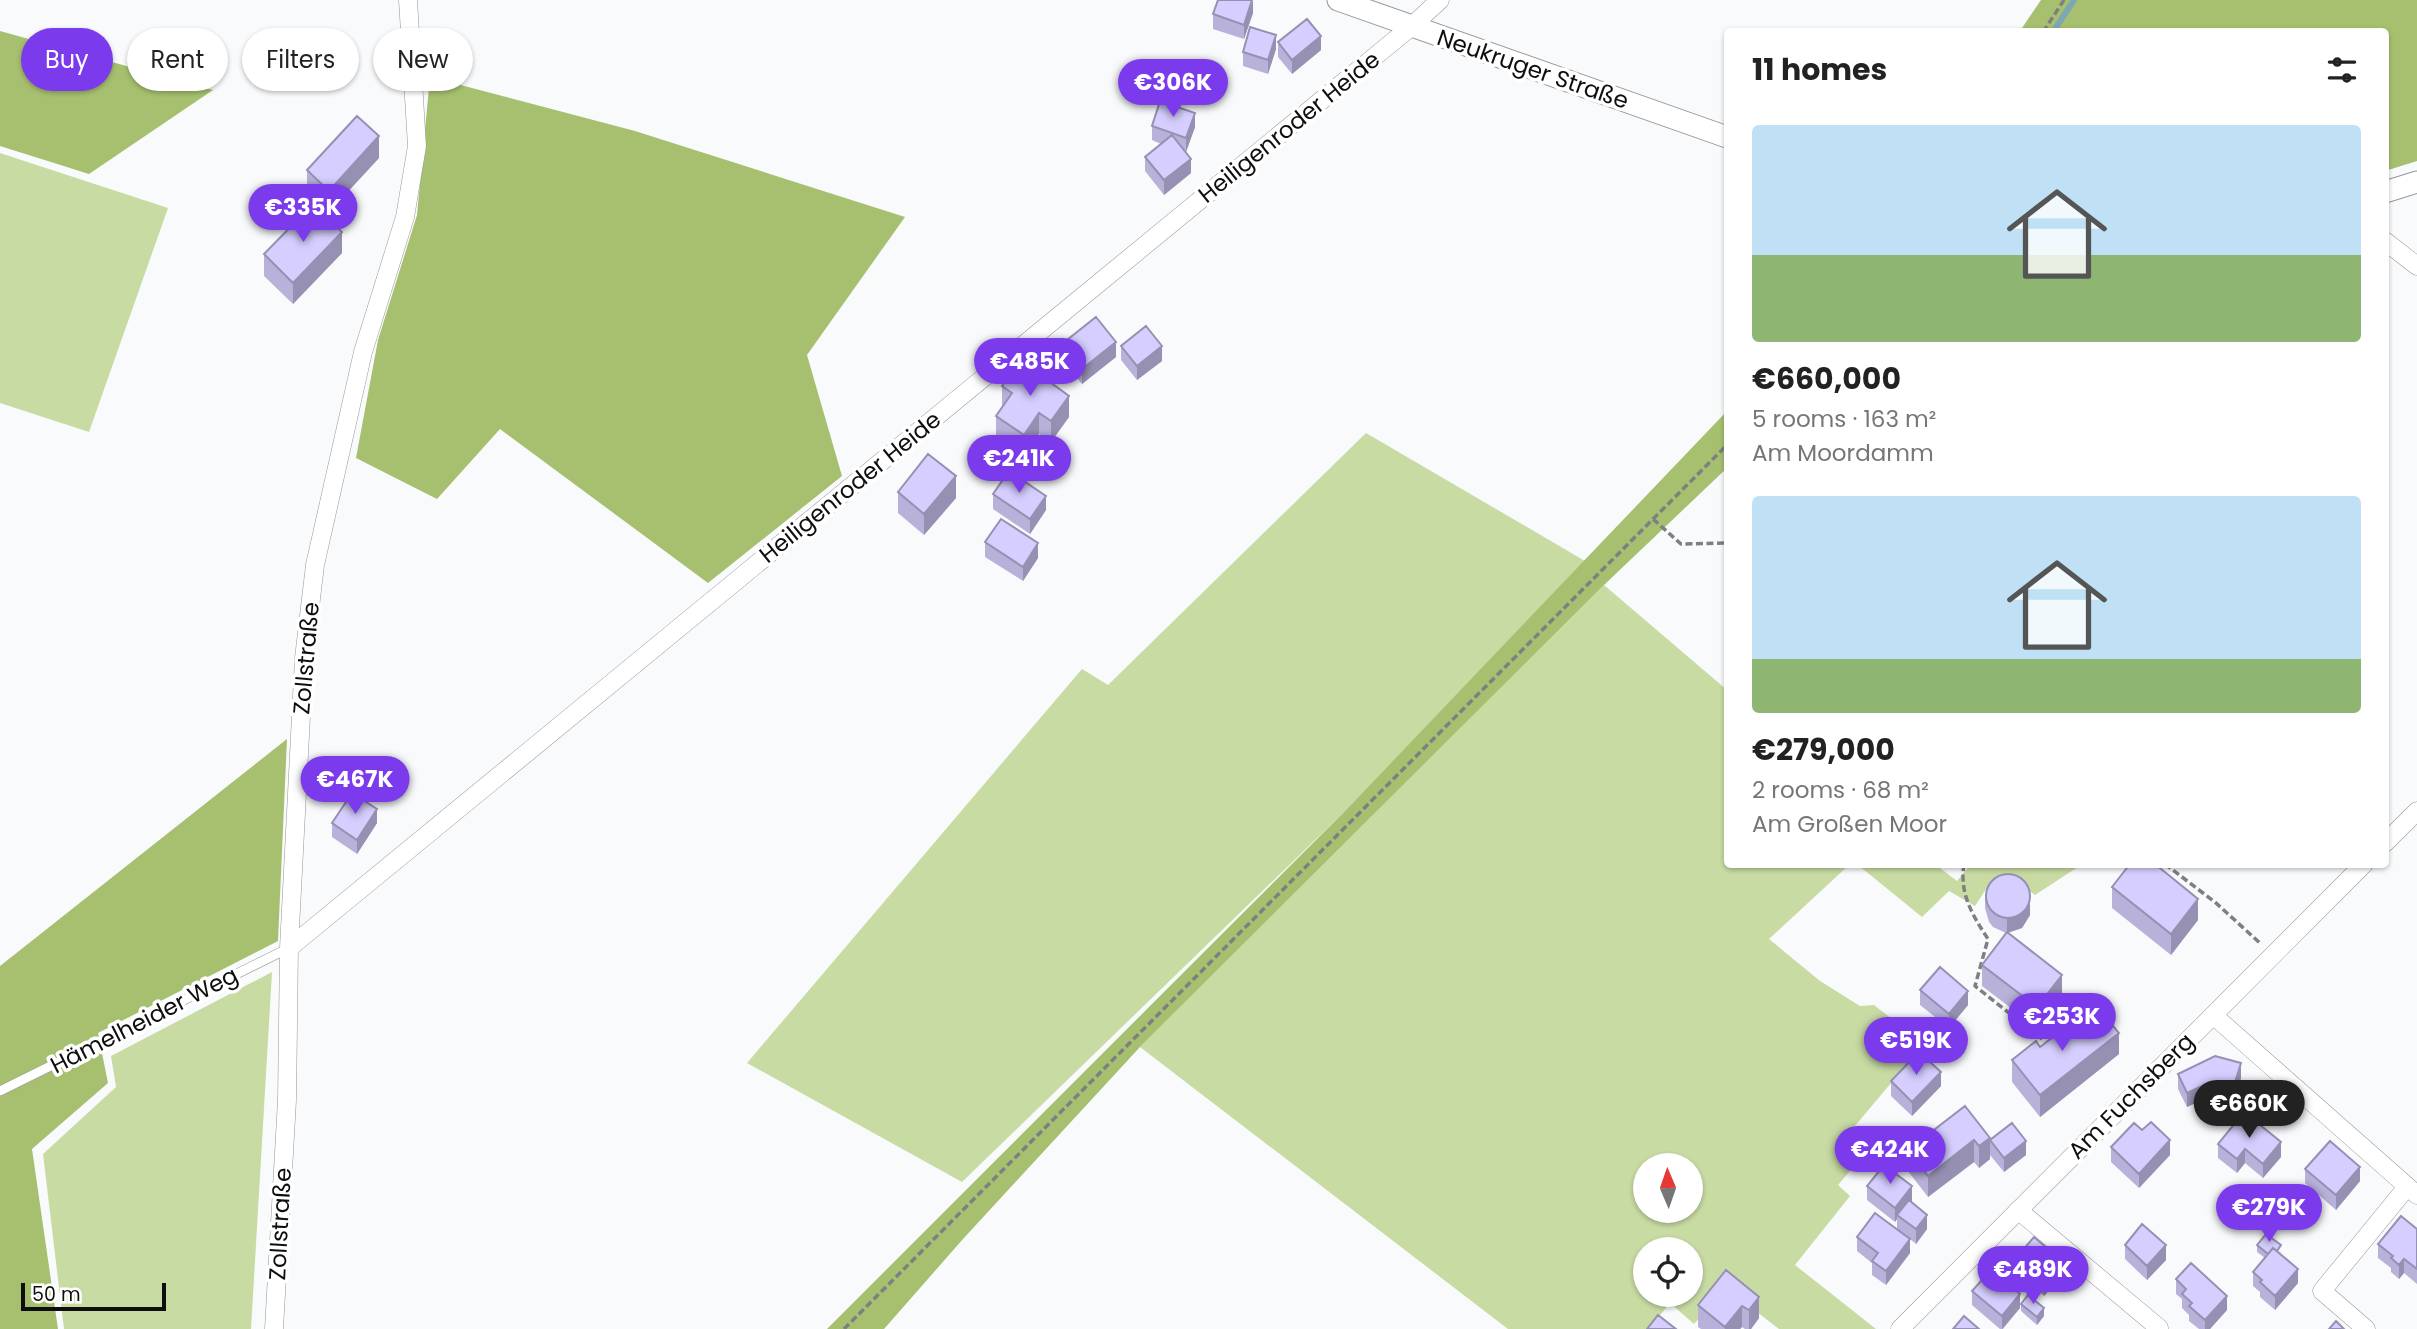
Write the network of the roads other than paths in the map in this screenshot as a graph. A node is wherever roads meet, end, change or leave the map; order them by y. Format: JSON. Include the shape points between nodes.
{"nodes":[{"id":1,"x":408,"y":0,"type":"edge"},
{"id":2,"x":1338,"y":0,"type":"edge"},
{"id":3,"x":1440,"y":0,"type":"edge"},
{"id":4,"x":1412,"y":26,"type":"junction"},
{"id":5,"x":1724,"y":136,"type":"edge"},
{"id":6,"x":2417,"y":182,"type":"edge"},
{"id":7,"x":2389,"y":190,"type":"edge"},
{"id":8,"x":2389,"y":244,"type":"edge"},
{"id":9,"x":2417,"y":266,"type":"edge"},
{"id":10,"x":2417,"y":811,"type":"edge"},
{"id":11,"x":2389,"y":839,"type":"edge"},
{"id":12,"x":2360,"y":868,"type":"edge"},
{"id":13,"x":289,"y":947,"type":"junction"},
{"id":14,"x":2213,"y":1015,"type":"junction"},
{"id":15,"x":0,"y":1091,"type":"edge"},
{"id":16,"x":2412,"y":1191,"type":"edge"},
{"id":17,"x":2018,"y":1210,"type":"junction"},
{"id":18,"x":2159,"y":1328,"type":"edge"},
{"id":19,"x":274,"y":1329,"type":"edge"},
{"id":20,"x":1900,"y":1329,"type":"edge"},
{"id":21,"x":2367,"y":1329,"type":"edge"}],
"edges":[{"from":1,"to":13,"type":"street","name":"Zollstraße","via":[[417,146],[405,217],[363,352],[315,565],[304,658]]},
{"from":2,"to":4,"type":"street","name":"Neukruger Straße"},
{"from":3,"to":4,"type":"street","name":"Heiligenroder Heide"},
{"from":4,"to":5,"type":"street","name":"Neukruger Straße"},
{"from":4,"to":13,"type":"street","name":"Heiligenroder Heide"},
{"from":6,"to":7,"type":"street"},
{"from":8,"to":9,"type":"street"},
{"from":10,"to":11,"type":"street"},
{"from":12,"to":14,"type":"street","name":"Am Fuchsberg"},
{"from":13,"to":15,"type":"lane","name":"Hämelheider Weg"},
{"from":13,"to":19,"type":"street","name":"Zollstraße","via":[[287,1100]]},
{"from":14,"to":16,"type":"street"},
{"from":14,"to":17,"type":"street","name":"Am Fuchsberg"},
{"from":16,"to":21,"type":"street","via":[[2322,1291]]},
{"from":17,"to":18,"type":"street"},
{"from":17,"to":20,"type":"street","name":"Am Fuchsberg"}]}
